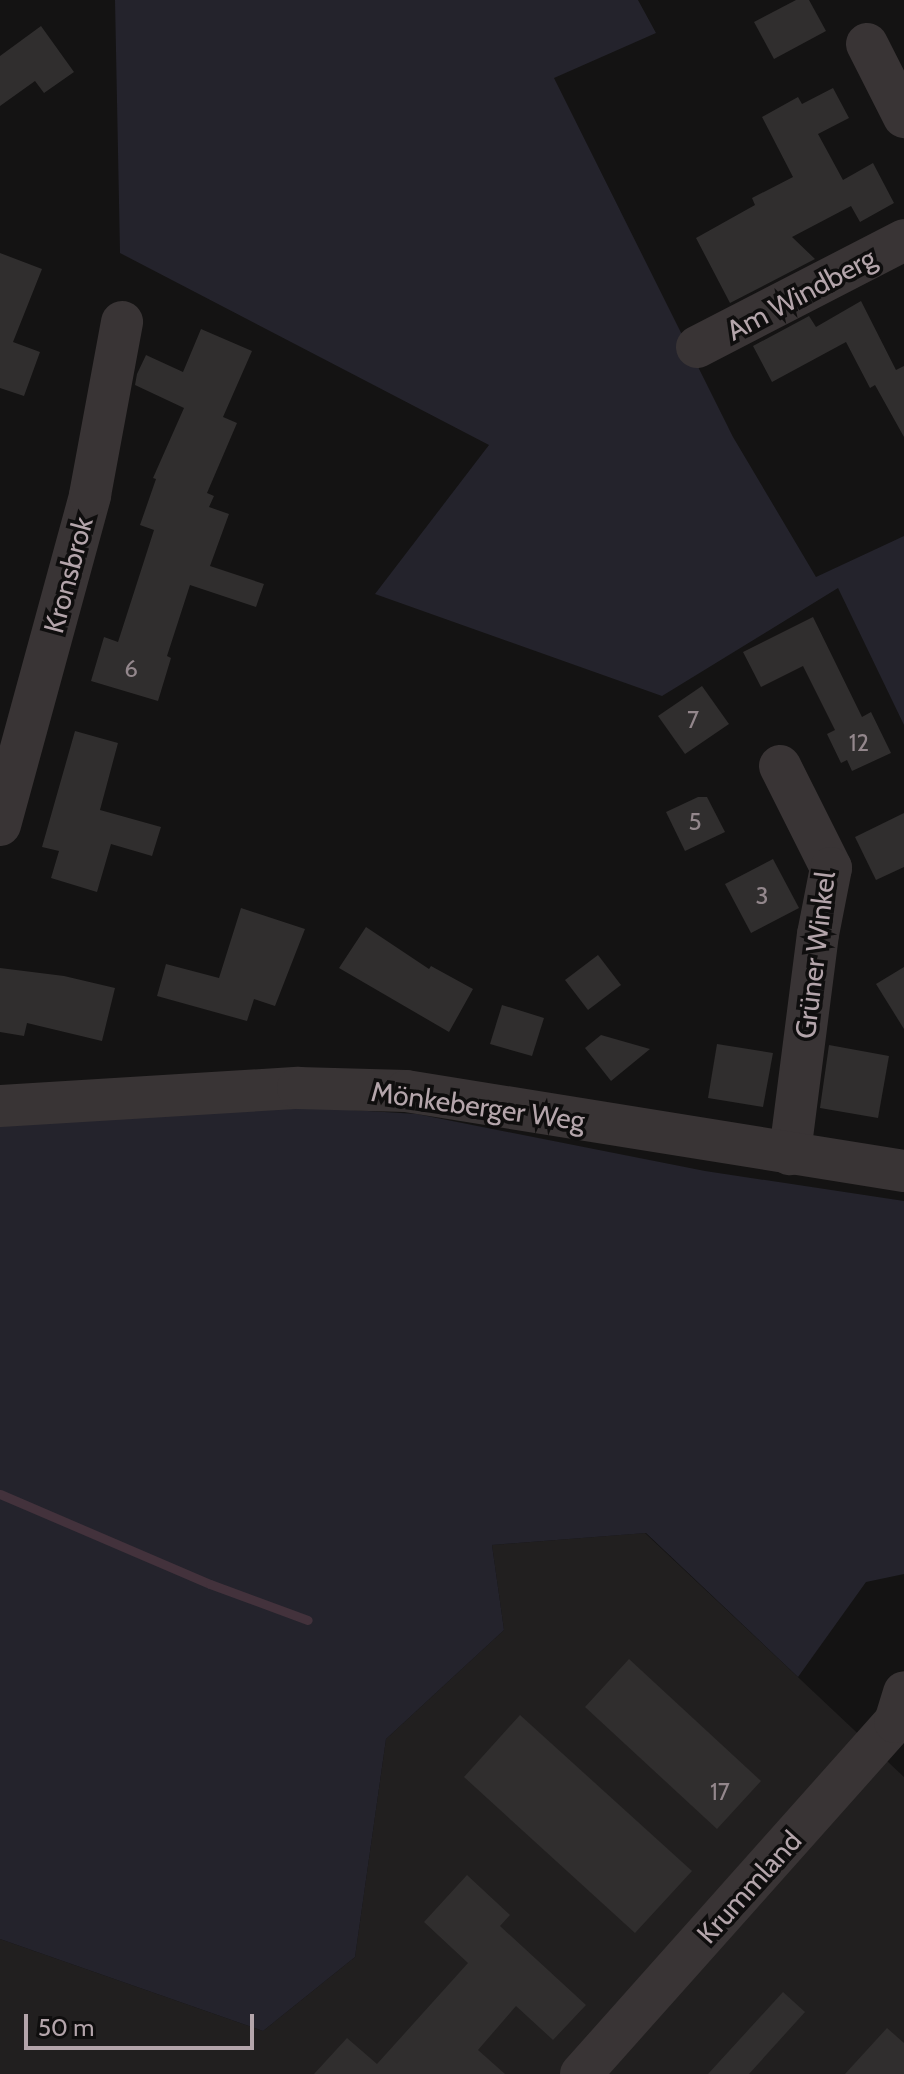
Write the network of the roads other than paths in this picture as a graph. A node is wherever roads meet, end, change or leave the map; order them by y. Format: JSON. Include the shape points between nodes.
{"nodes":[{"id":1,"x":867,"y":44,"type":"dead end"},
{"id":2,"x":904,"y":117,"type":"edge"},
{"id":3,"x":904,"y":240,"type":"edge"},
{"id":4,"x":122,"y":322,"type":"dead end"},
{"id":5,"x":697,"y":347,"type":"dead end"},
{"id":6,"x":780,"y":766,"type":"dead end"},
{"id":7,"x":0,"y":825,"type":"edge"},
{"id":8,"x":0,"y":1106,"type":"edge"},
{"id":9,"x":790,"y":1154,"type":"junction"},
{"id":10,"x":904,"y":1171,"type":"edge"},
{"id":11,"x":904,"y":1692,"type":"edge"},
{"id":12,"x":581,"y":2074,"type":"edge"}],
"edges":[{"from":1,"to":2,"type":"street"},
{"from":3,"to":5,"type":"street","name":"Am Windberg"},
{"from":4,"to":7,"type":"street","name":"Kronsbrok","via":[[90,495]]},
{"from":6,"to":9,"type":"street","name":"Grüner Winkel","via":[[831,868]]},
{"from":8,"to":9,"type":"street","name":"Mönkeberger Weg","via":[[298,1088],[406,1091]]},
{"from":9,"to":10,"type":"street","name":"Mönkeberger Weg"},
{"from":11,"to":12,"type":"street","name":"Krummland","via":[[895,1722]]}]}
